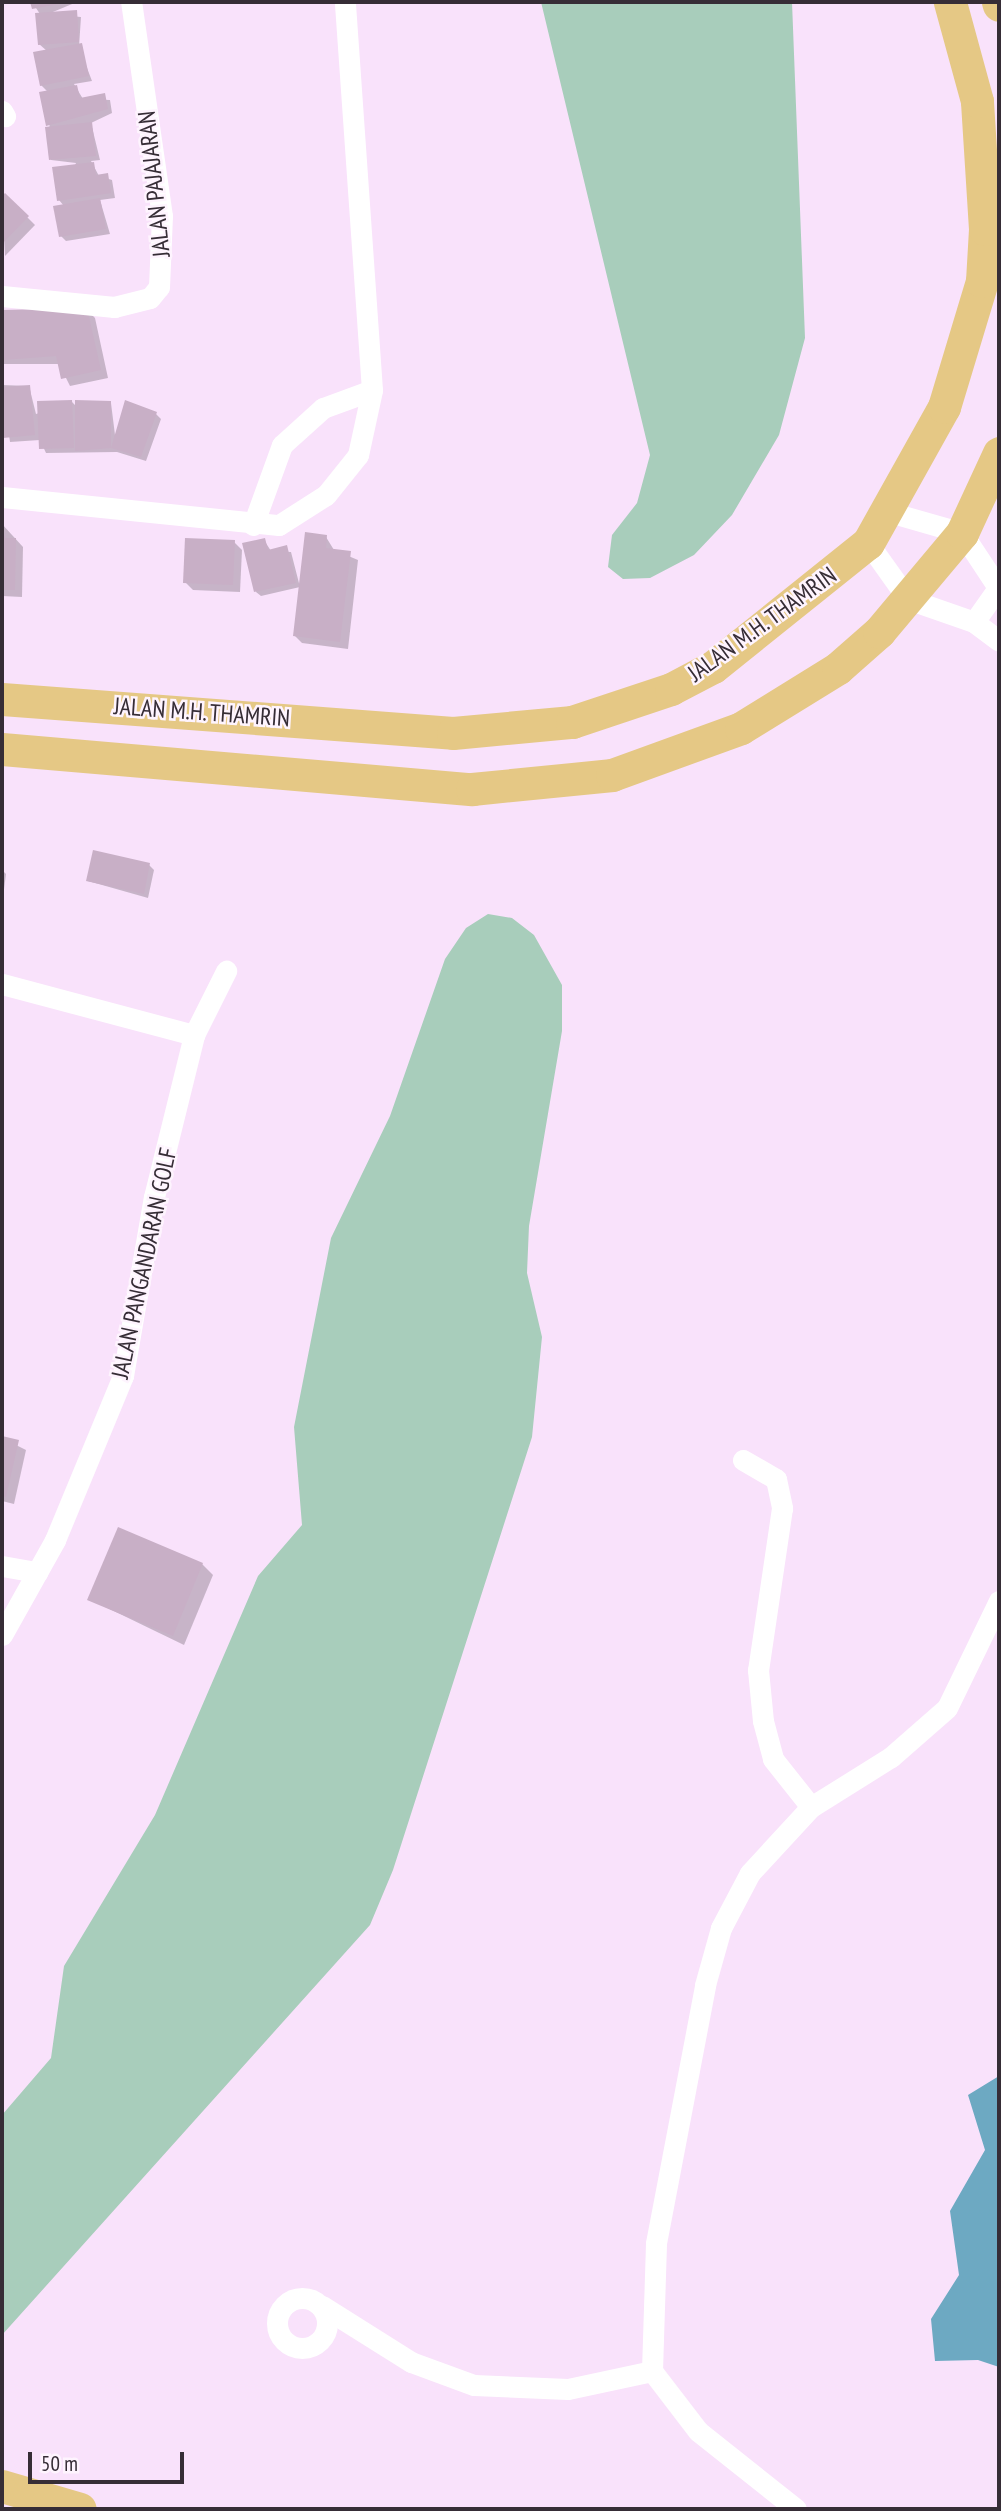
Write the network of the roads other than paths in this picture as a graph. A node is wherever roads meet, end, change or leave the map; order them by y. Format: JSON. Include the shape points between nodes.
{"nodes":[{"id":1,"x":131,"y":2,"type":"edge"},
{"id":2,"x":345,"y":2,"type":"edge"},
{"id":3,"x":950,"y":2,"type":"edge"},
{"id":4,"x":2,"y":296,"type":"edge"},
{"id":5,"x":372,"y":390,"type":"junction"},
{"id":6,"x":999,"y":453,"type":"edge"},
{"id":7,"x":2,"y":497,"type":"edge"},
{"id":8,"x":889,"y":512,"type":"junction"},
{"id":9,"x":253,"y":525,"type":"junction"},
{"id":10,"x":962,"y":533,"type":"junction"},
{"id":11,"x":868,"y":543,"type":"junction"},
{"id":12,"x":999,"y":589,"type":"edge"},
{"id":13,"x":908,"y":599,"type":"junction"},
{"id":14,"x":974,"y":622,"type":"junction"},
{"id":15,"x":999,"y":641,"type":"edge"},
{"id":16,"x":2,"y":699,"type":"edge"},
{"id":17,"x":2,"y":750,"type":"edge"},
{"id":18,"x":226,"y":971,"type":"dead end"},
{"id":19,"x":2,"y":984,"type":"edge"},
{"id":20,"x":194,"y":1035,"type":"junction"},
{"id":21,"x":743,"y":1460,"type":"dead end"},
{"id":22,"x":2,"y":1566,"type":"edge"},
{"id":23,"x":37,"y":1572,"type":"junction"},
{"id":24,"x":999,"y":1601,"type":"edge"},
{"id":25,"x":2,"y":1634,"type":"edge"},
{"id":26,"x":811,"y":1807,"type":"junction"},
{"id":27,"x":322,"y":2306,"type":"dead end"},
{"id":28,"x":652,"y":2371,"type":"junction"},
{"id":29,"x":2,"y":2486,"type":"edge"},
{"id":30,"x":80,"y":2509,"type":"edge"},
{"id":31,"x":796,"y":2509,"type":"edge"}],
"edges":[{"from":1,"to":4,"type":"street","name":"JALAN PAJAJARAN","via":[[162,216],[159,287],[150,298],[114,307]]},
{"from":2,"to":5,"type":"street"},
{"from":3,"to":8,"type":"main road","name":"JALAN M.H. THAMRIN","via":[[977,102],[985,171],[982,281],[944,407]]},
{"from":5,"to":9,"type":"street","via":[[323,408],[282,445]]},
{"from":5,"to":9,"type":"street","via":[[358,455],[326,495],[279,525]]},
{"from":6,"to":10,"type":"main road"},
{"from":7,"to":9,"type":"street"},
{"from":8,"to":10,"type":"street"},
{"from":8,"to":11,"type":"main road","name":"JALAN M.H. THAMRIN"},
{"from":10,"to":12,"type":"street"},
{"from":10,"to":13,"type":"main road"},
{"from":11,"to":13,"type":"street"},
{"from":11,"to":16,"type":"main road","name":"JALAN M.H. THAMRIN","via":[[713,667],[671,690],[572,722],[453,733]]},
{"from":12,"to":14,"type":"street"},
{"from":13,"to":14,"type":"street"},
{"from":13,"to":17,"type":"main road","via":[[838,668],[741,728],[693,750],[570,783],[509,789]]},
{"from":14,"to":15,"type":"street"},
{"from":18,"to":20,"type":"street","name":"JALAN PANGANDARAN GOLF"},
{"from":19,"to":20,"type":"street"},
{"from":20,"to":23,"type":"street","name":"JALAN PANGANDARAN GOLF","via":[[154,1196],[122,1376]]},
{"from":21,"to":26,"type":"street","via":[[776,1479],[782,1508],[758,1670],[763,1721],[773,1759]]},
{"from":22,"to":23,"type":"street"},
{"from":23,"to":25,"type":"street","name":"JALAN PANGANDARAN GOLF"},
{"from":24,"to":26,"type":"street","via":[[947,1709],[891,1757]]},
{"from":26,"to":28,"type":"street","via":[[750,1873],[721,1928],[656,2243]]},
{"from":27,"to":28,"type":"street","via":[[411,2362],[474,2385],[568,2389]]},
{"from":28,"to":31,"type":"street","via":[[698,2431]]},
{"from":29,"to":30,"type":"main road"}]}
